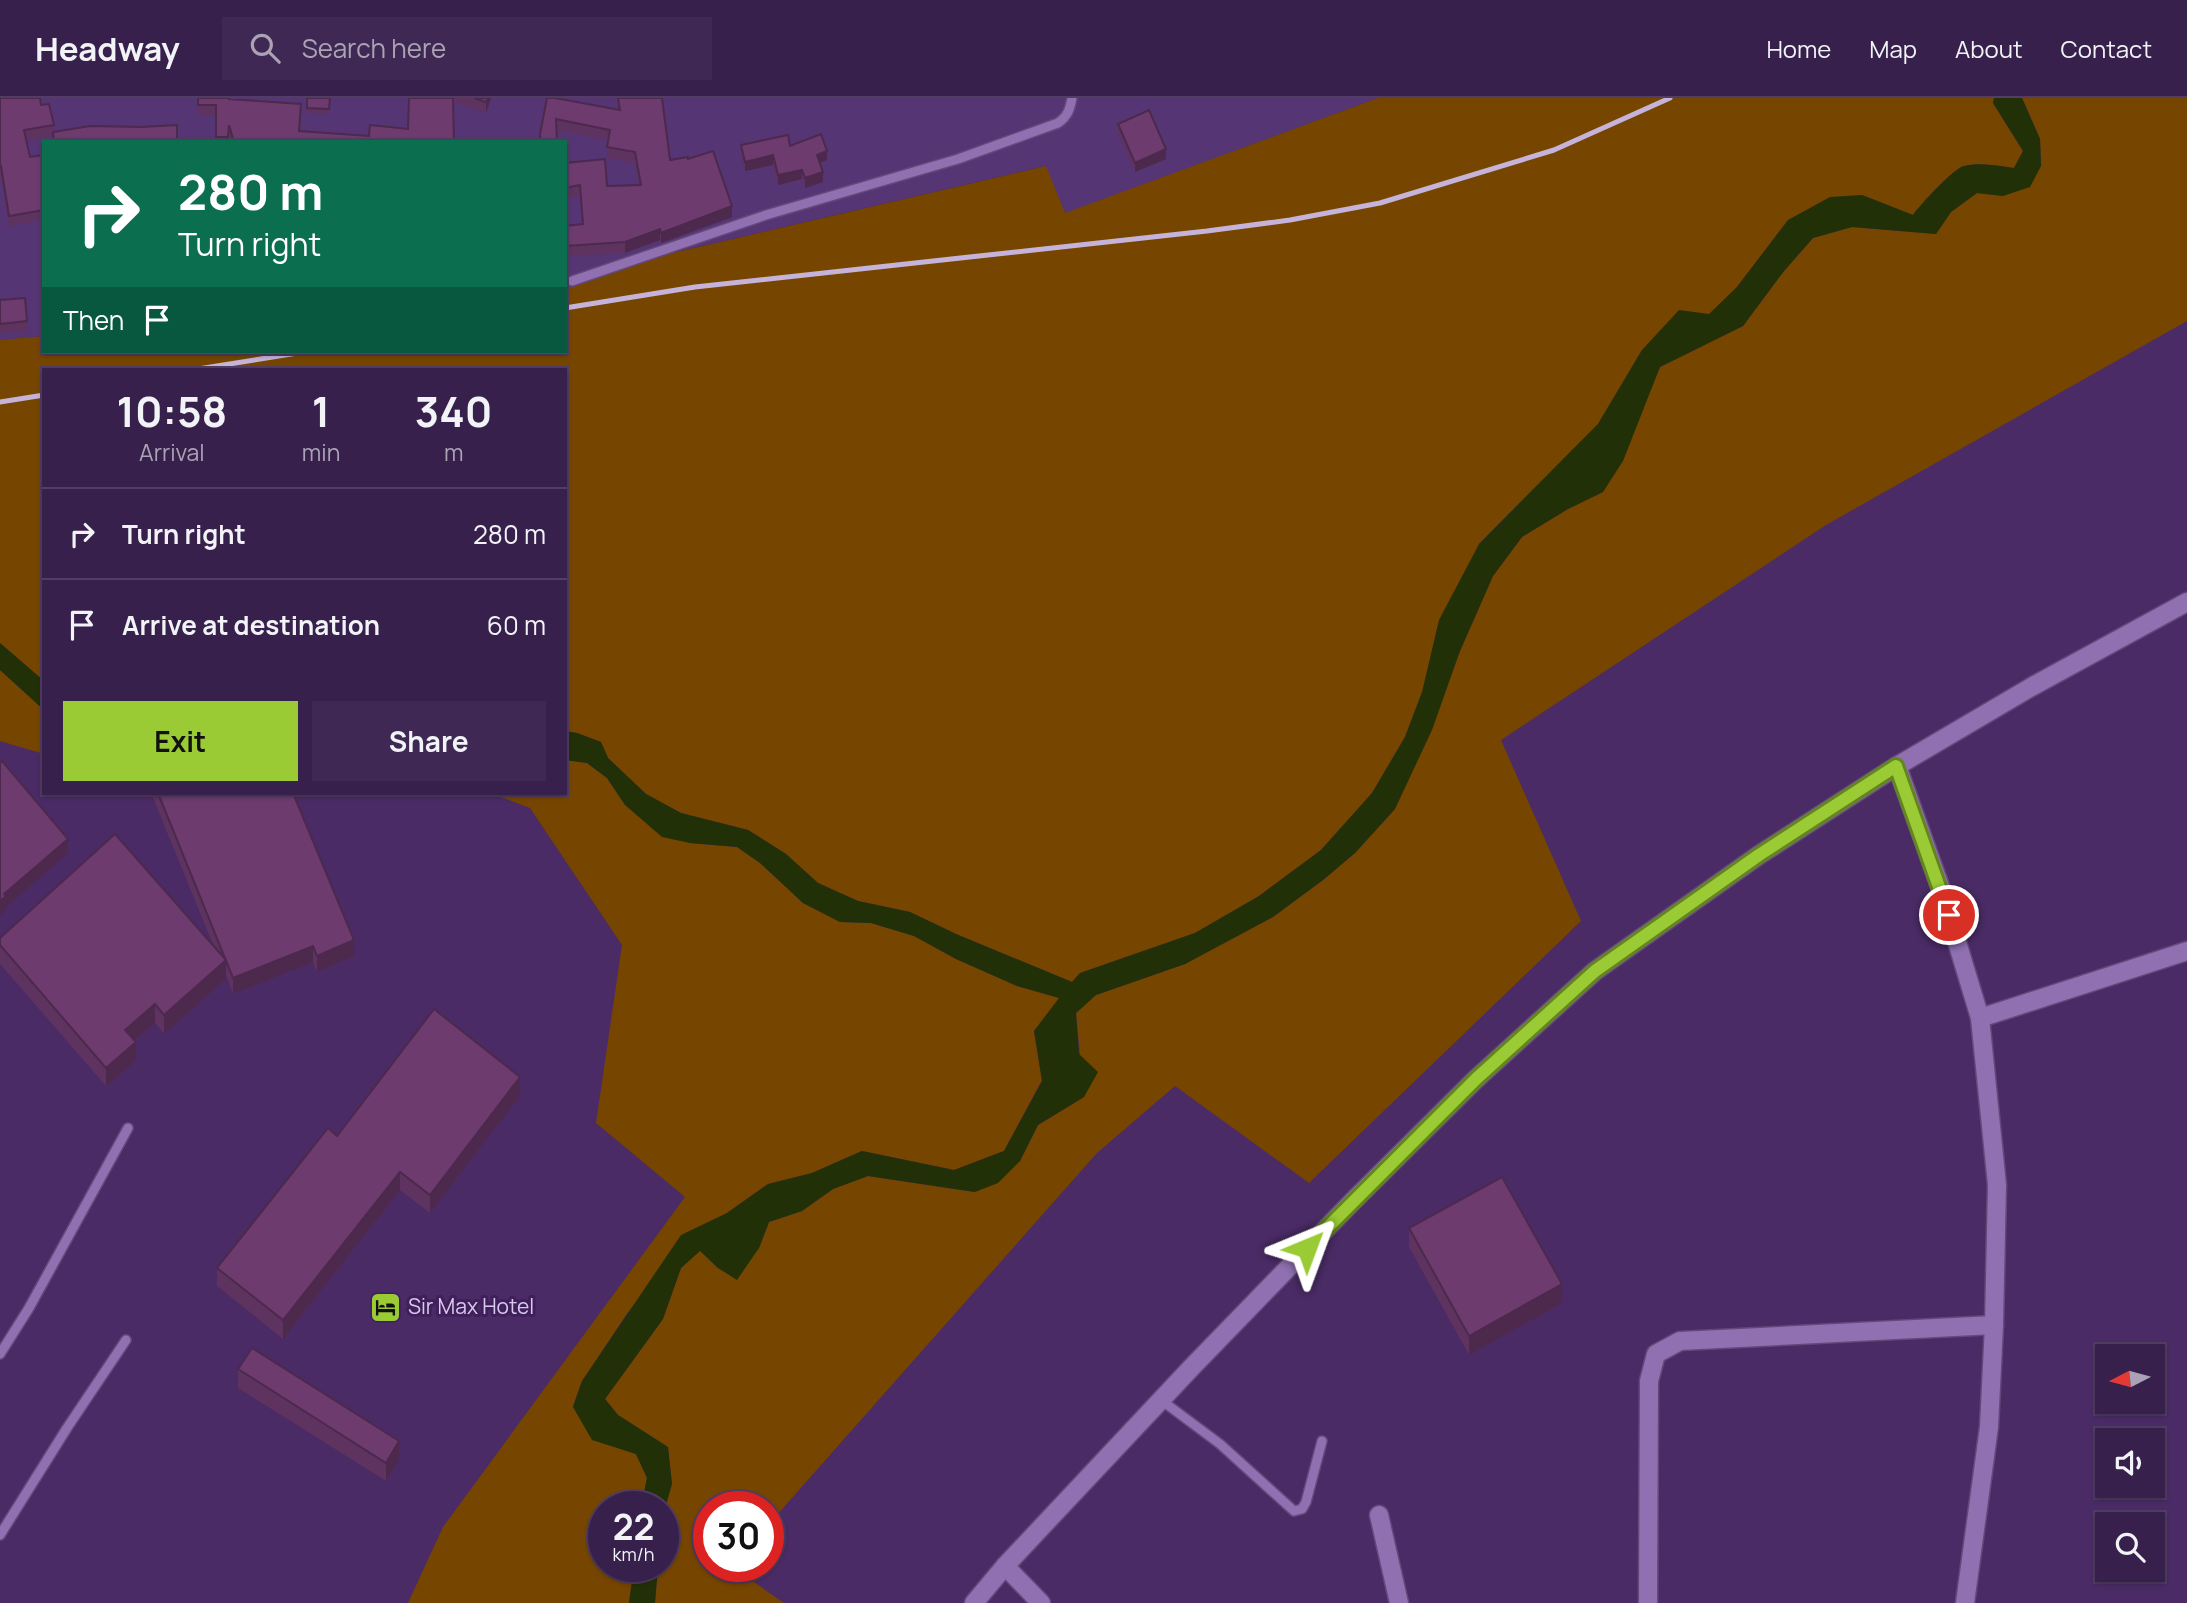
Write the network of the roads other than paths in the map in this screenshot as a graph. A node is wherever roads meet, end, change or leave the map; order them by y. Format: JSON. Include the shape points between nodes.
{"nodes":[{"id":1,"x":1072,"y":98,"type":"edge"},
{"id":2,"x":572,"y":281,"type":"dead end"},
{"id":3,"x":2187,"y":602,"type":"edge"},
{"id":4,"x":1896,"y":766,"type":"junction"},
{"id":5,"x":2187,"y":951,"type":"edge"},
{"id":6,"x":1980,"y":1018,"type":"junction"},
{"id":7,"x":128,"y":1128,"type":"dead end"},
{"id":8,"x":1994,"y":1325,"type":"junction"},
{"id":9,"x":126,"y":1340,"type":"dead end"},
{"id":10,"x":0,"y":1354,"type":"edge"},
{"id":11,"x":1161,"y":1400,"type":"junction"},
{"id":12,"x":1322,"y":1441,"type":"dead end"},
{"id":13,"x":1379,"y":1515,"type":"dead end"},
{"id":14,"x":0,"y":1535,"type":"edge"},
{"id":15,"x":1004,"y":1566,"type":"junction"},
{"id":16,"x":974,"y":1603,"type":"edge"},
{"id":17,"x":1041,"y":1603,"type":"edge"},
{"id":18,"x":1399,"y":1603,"type":"edge"},
{"id":19,"x":1648,"y":1603,"type":"edge"},
{"id":20,"x":1965,"y":1603,"type":"edge"}],
"edges":[{"from":1,"to":2,"type":"lane","via":[[1065,118],[1058,123]]},
{"from":3,"to":4,"type":"street"},
{"from":4,"to":6,"type":"street","via":[[1941,889]]},
{"from":4,"to":11,"type":"street","via":[[1759,855],[1595,971],[1353,1200]]},
{"from":5,"to":6,"type":"street"},
{"from":6,"to":8,"type":"street","via":[[1997,1185]]},
{"from":7,"to":10,"type":"lane"},
{"from":8,"to":19,"type":"street","via":[[1680,1341],[1656,1354],[1649,1381]]},
{"from":8,"to":20,"type":"street","via":[[1989,1427]]},
{"from":9,"to":14,"type":"lane"},
{"from":11,"to":12,"type":"lane","via":[[1220,1444],[1294,1511],[1306,1502]]},
{"from":11,"to":15,"type":"street"},
{"from":13,"to":18,"type":"street"},
{"from":15,"to":16,"type":"street"},
{"from":15,"to":17,"type":"street"}]}
